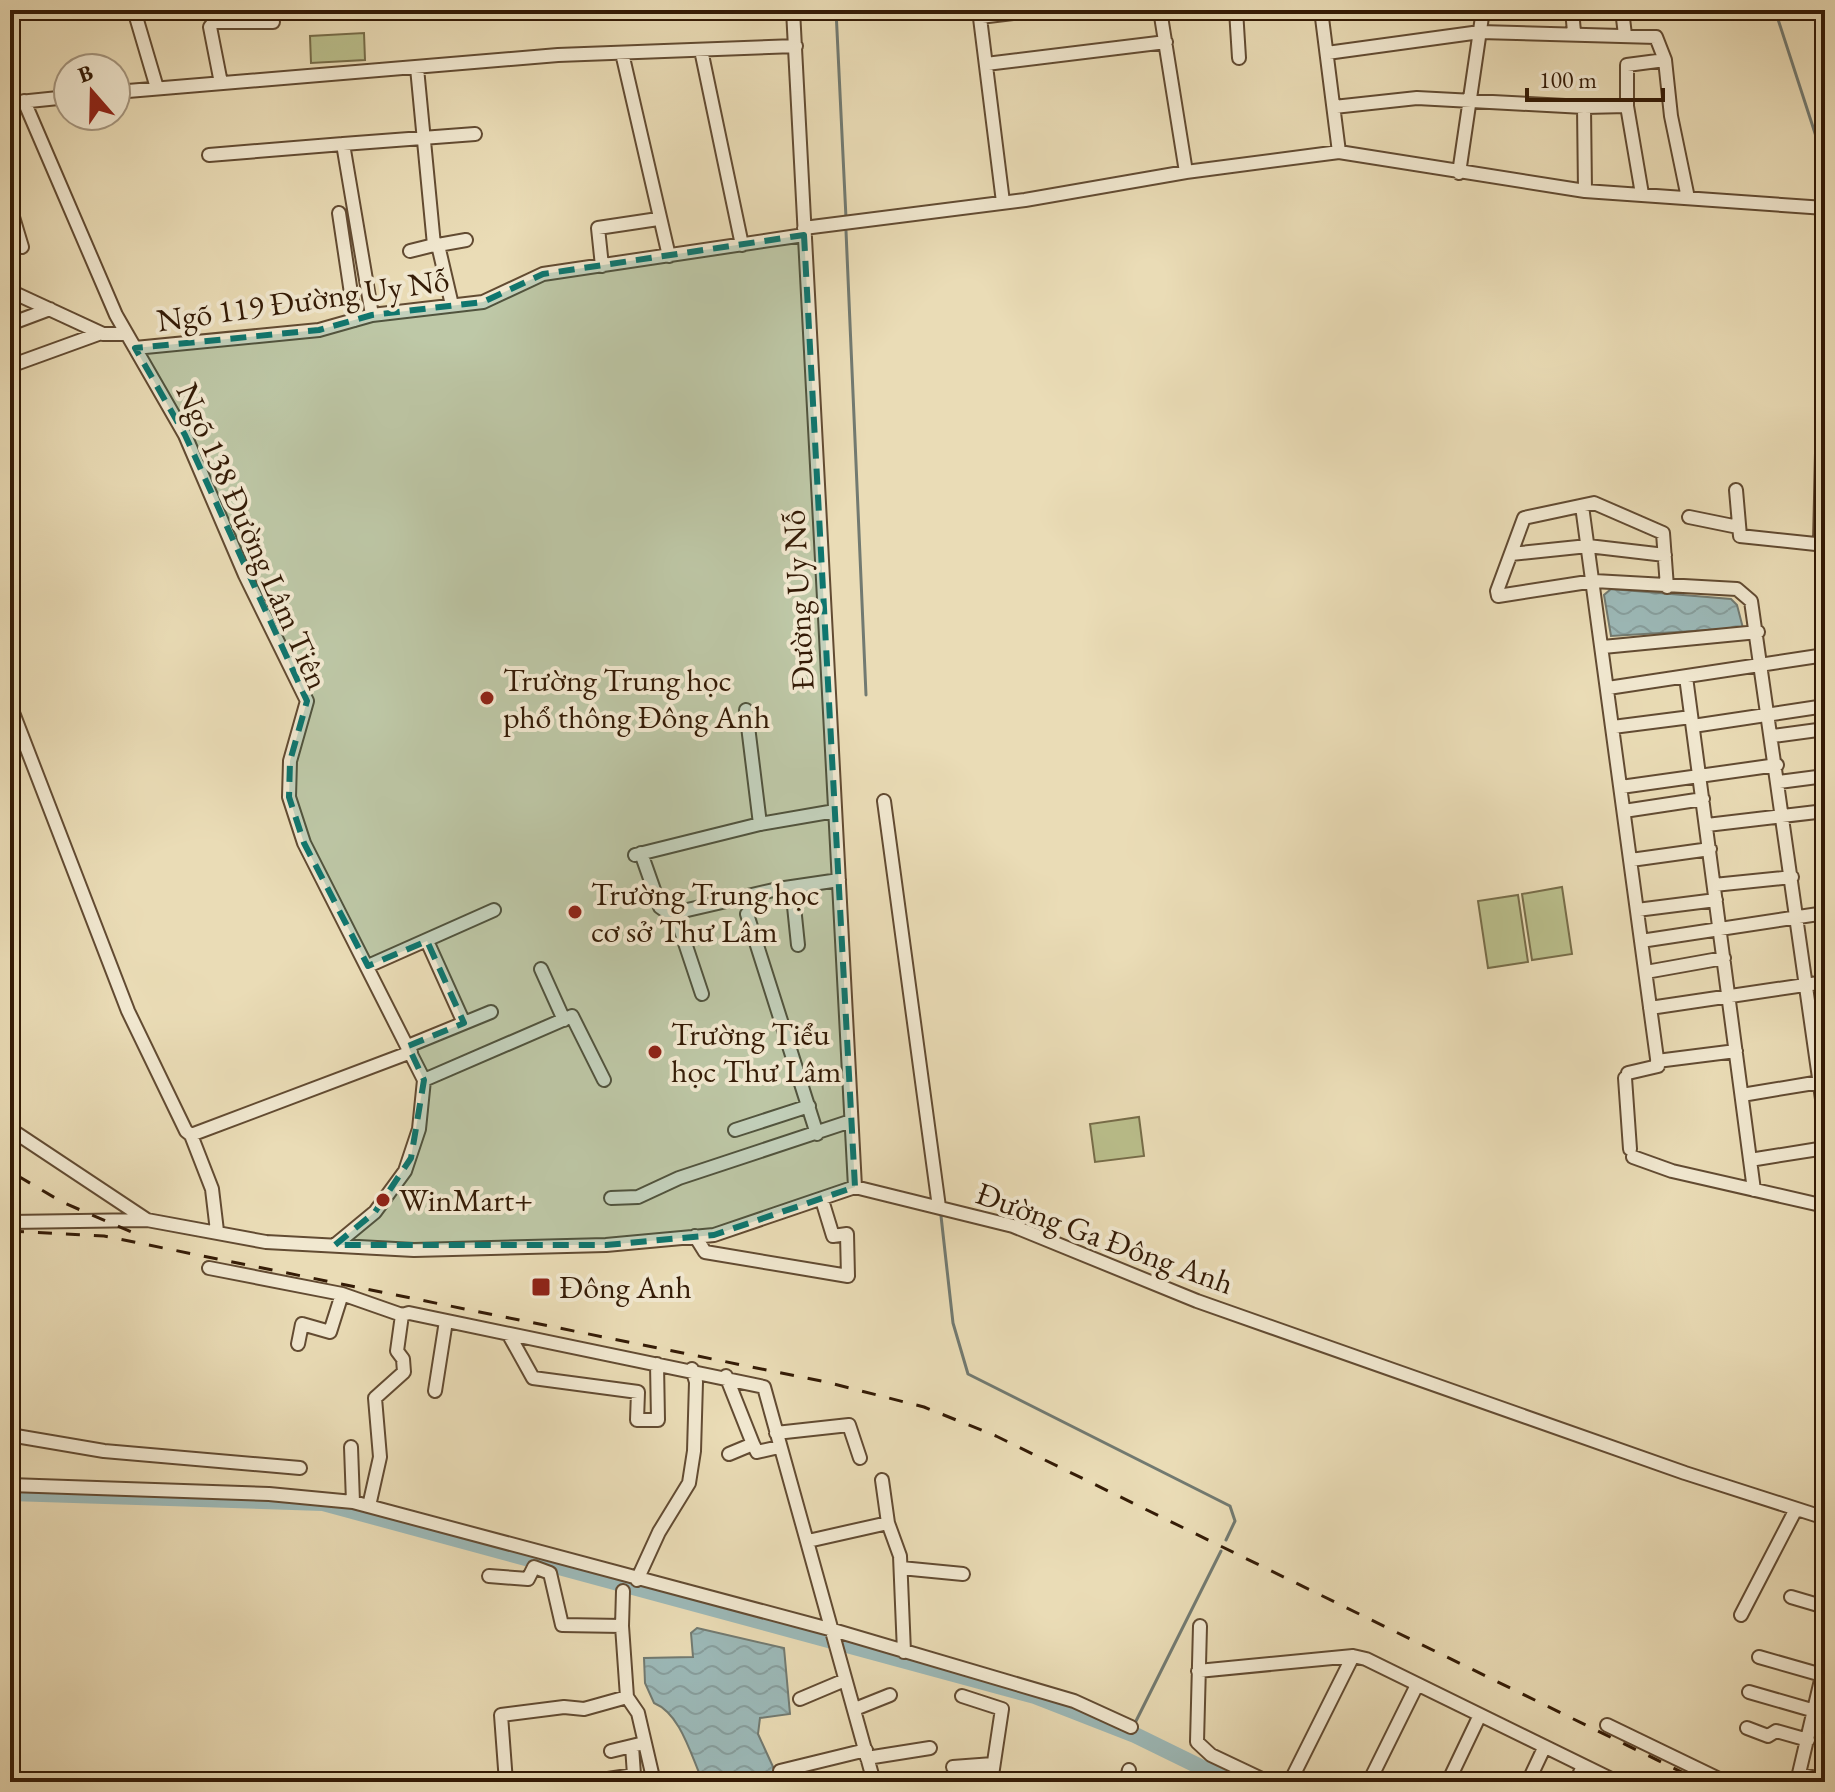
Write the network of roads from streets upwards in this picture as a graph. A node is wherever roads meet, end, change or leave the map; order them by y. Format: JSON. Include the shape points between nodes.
{"nodes":[{"id":1,"x":134,"y":10,"type":"edge"},
{"id":2,"x":793,"y":10,"type":"edge"},
{"id":3,"x":1040,"y":10,"type":"edge"},
{"id":4,"x":1160,"y":10,"type":"edge"},
{"id":5,"x":1236,"y":10,"type":"edge"},
{"id":6,"x":1321,"y":10,"type":"edge"},
{"id":7,"x":1483,"y":10,"type":"edge"},
{"id":8,"x":1572,"y":10,"type":"edge"},
{"id":9,"x":1622,"y":10,"type":"edge"},
{"id":10,"x":979,"y":14,"type":"edge"},
{"id":11,"x":273,"y":22,"type":"dead end"},
{"id":12,"x":1480,"y":32,"type":"junction"},
{"id":13,"x":1574,"y":32,"type":"junction"},
{"id":14,"x":1625,"y":35,"type":"junction"},
{"id":15,"x":1166,"y":42,"type":"junction"},
{"id":16,"x":796,"y":46,"type":"junction"},
{"id":17,"x":701,"y":50,"type":"junction"},
{"id":18,"x":622,"y":53,"type":"junction"},
{"id":19,"x":1327,"y":53,"type":"junction"},
{"id":20,"x":1239,"y":58,"type":"dead end"},
{"id":21,"x":1665,"y":60,"type":"junction"},
{"id":22,"x":986,"y":64,"type":"junction"},
{"id":23,"x":417,"y":68,"type":"junction"},
{"id":24,"x":221,"y":83,"type":"junction"},
{"id":25,"x":157,"y":88,"type":"junction"},
{"id":26,"x":132,"y":90,"type":"edge"},
{"id":27,"x":52,"y":98,"type":"edge"},
{"id":28,"x":24,"y":101,"type":"junction"},
{"id":29,"x":1470,"y":101,"type":"junction"},
{"id":30,"x":10,"y":103,"type":"edge"},
{"id":31,"x":1627,"y":106,"type":"junction"},
{"id":32,"x":1334,"y":107,"type":"junction"},
{"id":33,"x":1584,"y":107,"type":"junction"},
{"id":34,"x":475,"y":134,"type":"dead end"},
{"id":35,"x":424,"y":140,"type":"junction"},
{"id":36,"x":343,"y":144,"type":"junction"},
{"id":37,"x":1339,"y":152,"type":"junction"},
{"id":38,"x":209,"y":155,"type":"dead end"},
{"id":39,"x":1186,"y":172,"type":"junction"},
{"id":40,"x":1459,"y":173,"type":"junction"},
{"id":41,"x":1585,"y":191,"type":"junction"},
{"id":42,"x":1642,"y":194,"type":"junction"},
{"id":43,"x":1688,"y":198,"type":"junction"},
{"id":44,"x":1003,"y":202,"type":"junction"},
{"id":45,"x":10,"y":207,"type":"edge"},
{"id":46,"x":1825,"y":208,"type":"edge"},
{"id":47,"x":339,"y":213,"type":"dead end"},
{"id":48,"x":658,"y":219,"type":"junction"},
{"id":49,"x":804,"y":231,"type":"junction"},
{"id":50,"x":466,"y":240,"type":"dead end"},
{"id":51,"x":436,"y":245,"type":"junction"},
{"id":52,"x":742,"y":245,"type":"junction"},
{"id":53,"x":22,"y":247,"type":"dead end"},
{"id":54,"x":410,"y":251,"type":"dead end"},
{"id":55,"x":669,"y":256,"type":"junction"},
{"id":56,"x":602,"y":266,"type":"junction"},
{"id":57,"x":10,"y":291,"type":"edge"},
{"id":58,"x":452,"y":305,"type":"junction"},
{"id":59,"x":50,"y":309,"type":"junction"},
{"id":60,"x":372,"y":315,"type":"junction"},
{"id":61,"x":355,"y":320,"type":"junction"},
{"id":62,"x":10,"y":324,"type":"edge"},
{"id":63,"x":101,"y":333,"type":"junction"},
{"id":64,"x":127,"y":334,"type":"junction"},
{"id":65,"x":135,"y":348,"type":"junction"},
{"id":66,"x":10,"y":366,"type":"edge"},
{"id":67,"x":1822,"y":453,"type":"dead end"},
{"id":68,"x":1736,"y":490,"type":"dead end"},
{"id":69,"x":1582,"y":506,"type":"junction"},
{"id":70,"x":1689,"y":517,"type":"dead end"},
{"id":71,"x":1738,"y":527,"type":"junction"},
{"id":72,"x":1822,"y":544,"type":"edge"},
{"id":73,"x":1588,"y":546,"type":"junction"},
{"id":74,"x":1511,"y":554,"type":"junction"},
{"id":75,"x":1665,"y":555,"type":"junction"},
{"id":76,"x":1594,"y":581,"type":"junction"},
{"id":77,"x":1667,"y":587,"type":"junction"},
{"id":78,"x":1758,"y":632,"type":"junction"},
{"id":79,"x":1603,"y":647,"type":"junction"},
{"id":80,"x":1825,"y":655,"type":"edge"},
{"id":81,"x":1763,"y":666,"type":"junction"},
{"id":82,"x":1686,"y":677,"type":"junction"},
{"id":83,"x":1608,"y":688,"type":"junction"},
{"id":84,"x":10,"y":705,"type":"edge"},
{"id":85,"x":1825,"y":706,"type":"edge"},
{"id":86,"x":746,"y":710,"type":"dead end"},
{"id":87,"x":1770,"y":716,"type":"junction"},
{"id":88,"x":1692,"y":721,"type":"junction"},
{"id":89,"x":1613,"y":727,"type":"junction"},
{"id":90,"x":1825,"y":729,"type":"edge"},
{"id":91,"x":1773,"y":736,"type":"junction"},
{"id":92,"x":1777,"y":765,"type":"junction"},
{"id":93,"x":1700,"y":776,"type":"junction"},
{"id":94,"x":1825,"y":776,"type":"edge"},
{"id":95,"x":1779,"y":782,"type":"junction"},
{"id":96,"x":1621,"y":787,"type":"junction"},
{"id":97,"x":1703,"y":799,"type":"junction"},
{"id":98,"x":884,"y":801,"type":"dead end"},
{"id":99,"x":835,"y":811,"type":"junction"},
{"id":100,"x":1624,"y":811,"type":"junction"},
{"id":101,"x":1825,"y":811,"type":"edge"},
{"id":102,"x":1784,"y":816,"type":"junction"},
{"id":103,"x":760,"y":824,"type":"junction"},
{"id":104,"x":1707,"y":825,"type":"junction"},
{"id":105,"x":1710,"y":849,"type":"junction"},
{"id":106,"x":1631,"y":860,"type":"junction"},
{"id":107,"x":1792,"y":877,"type":"junction"},
{"id":108,"x":839,"y":880,"type":"junction"},
{"id":109,"x":1714,"y":885,"type":"junction"},
{"id":110,"x":792,"y":887,"type":"junction"},
{"id":111,"x":1716,"y":900,"type":"junction"},
{"id":112,"x":494,"y":910,"type":"dead end"},
{"id":113,"x":1637,"y":910,"type":"junction"},
{"id":114,"x":675,"y":913,"type":"junction"},
{"id":115,"x":1825,"y":913,"type":"edge"},
{"id":116,"x":747,"y":914,"type":"dead end"},
{"id":117,"x":1797,"y":917,"type":"junction"},
{"id":118,"x":1720,"y":929,"type":"junction"},
{"id":119,"x":427,"y":941,"type":"junction"},
{"id":120,"x":1641,"y":941,"type":"junction"},
{"id":121,"x":798,"y":945,"type":"dead end"},
{"id":122,"x":1724,"y":958,"type":"junction"},
{"id":123,"x":368,"y":966,"type":"junction"},
{"id":124,"x":541,"y":969,"type":"dead end"},
{"id":125,"x":1646,"y":972,"type":"junction"},
{"id":126,"x":1825,"y":982,"type":"edge"},
{"id":127,"x":1807,"y":985,"type":"junction"},
{"id":128,"x":702,"y":994,"type":"dead end"},
{"id":129,"x":1729,"y":997,"type":"junction"},
{"id":130,"x":1650,"y":1008,"type":"junction"},
{"id":131,"x":491,"y":1012,"type":"dead end"},
{"id":132,"x":564,"y":1020,"type":"junction"},
{"id":133,"x":1818,"y":1020,"type":"edge"},
{"id":134,"x":464,"y":1023,"type":"junction"},
{"id":135,"x":410,"y":1049,"type":"junction"},
{"id":136,"x":1736,"y":1051,"type":"junction"},
{"id":137,"x":1657,"y":1061,"type":"junction"},
{"id":138,"x":1821,"y":1078,"type":"edge"},
{"id":139,"x":424,"y":1080,"type":"junction"},
{"id":140,"x":604,"y":1080,"type":"dead end"},
{"id":141,"x":1742,"y":1095,"type":"junction"},
{"id":142,"x":809,"y":1106,"type":"junction"},
{"id":143,"x":1825,"y":1120,"type":"edge"},
{"id":144,"x":851,"y":1121,"type":"junction"},
{"id":145,"x":10,"y":1129,"type":"edge"},
{"id":146,"x":735,"y":1130,"type":"dead end"},
{"id":147,"x":817,"y":1134,"type":"junction"},
{"id":148,"x":191,"y":1135,"type":"junction"},
{"id":149,"x":1825,"y":1148,"type":"edge"},
{"id":150,"x":1750,"y":1160,"type":"junction"},
{"id":151,"x":855,"y":1187,"type":"junction"},
{"id":152,"x":1754,"y":1190,"type":"junction"},
{"id":153,"x":611,"y":1198,"type":"dead end"},
{"id":154,"x":822,"y":1200,"type":"junction"},
{"id":155,"x":1825,"y":1206,"type":"edge"},
{"id":156,"x":939,"y":1207,"type":"junction"},
{"id":157,"x":147,"y":1220,"type":"junction"},
{"id":158,"x":10,"y":1222,"type":"edge"},
{"id":159,"x":217,"y":1231,"type":"junction"},
{"id":160,"x":695,"y":1236,"type":"junction"},
{"id":161,"x":335,"y":1245,"type":"junction"},
{"id":162,"x":209,"y":1268,"type":"dead end"},
{"id":163,"x":342,"y":1294,"type":"junction"},
{"id":164,"x":402,"y":1315,"type":"junction"},
{"id":165,"x":446,"y":1321,"type":"junction"},
{"id":166,"x":509,"y":1335,"type":"junction"},
{"id":167,"x":298,"y":1344,"type":"dead end"},
{"id":168,"x":657,"y":1364,"type":"junction"},
{"id":169,"x":692,"y":1369,"type":"junction"},
{"id":170,"x":726,"y":1376,"type":"junction"},
{"id":171,"x":435,"y":1391,"type":"dead end"},
{"id":172,"x":776,"y":1433,"type":"junction"},
{"id":173,"x":10,"y":1435,"type":"edge"},
{"id":174,"x":753,"y":1444,"type":"junction"},
{"id":175,"x":351,"y":1447,"type":"dead end"},
{"id":176,"x":779,"y":1447,"type":"junction"},
{"id":177,"x":729,"y":1454,"type":"dead end"},
{"id":178,"x":860,"y":1458,"type":"dead end"},
{"id":179,"x":300,"y":1468,"type":"dead end"},
{"id":180,"x":882,"y":1480,"type":"dead end"},
{"id":181,"x":10,"y":1485,"type":"edge"},
{"id":182,"x":353,"y":1502,"type":"junction"},
{"id":183,"x":369,"y":1506,"type":"junction"},
{"id":184,"x":1796,"y":1509,"type":"junction"},
{"id":185,"x":1825,"y":1518,"type":"edge"},
{"id":186,"x":888,"y":1523,"type":"junction"},
{"id":187,"x":808,"y":1541,"type":"junction"},
{"id":188,"x":901,"y":1568,"type":"junction"},
{"id":189,"x":963,"y":1574,"type":"dead end"},
{"id":190,"x":489,"y":1576,"type":"dead end"},
{"id":191,"x":637,"y":1580,"type":"junction"},
{"id":192,"x":623,"y":1591,"type":"dead end"},
{"id":193,"x":1791,"y":1597,"type":"dead end"},
{"id":194,"x":1825,"y":1607,"type":"edge"},
{"id":195,"x":1741,"y":1615,"type":"dead end"},
{"id":196,"x":622,"y":1626,"type":"junction"},
{"id":197,"x":1200,"y":1626,"type":"dead end"},
{"id":198,"x":833,"y":1632,"type":"junction"},
{"id":199,"x":904,"y":1652,"type":"junction"},
{"id":200,"x":1353,"y":1656,"type":"junction"},
{"id":201,"x":1759,"y":1657,"type":"dead end"},
{"id":202,"x":1824,"y":1669,"type":"edge"},
{"id":203,"x":1198,"y":1671,"type":"junction"},
{"id":204,"x":845,"y":1680,"type":"junction"},
{"id":205,"x":1417,"y":1685,"type":"junction"},
{"id":206,"x":1749,"y":1692,"type":"dead end"},
{"id":207,"x":890,"y":1695,"type":"dead end"},
{"id":208,"x":962,"y":1696,"type":"dead end"},
{"id":209,"x":627,"y":1697,"type":"junction"},
{"id":210,"x":800,"y":1699,"type":"dead end"},
{"id":211,"x":855,"y":1709,"type":"junction"},
{"id":212,"x":1815,"y":1711,"type":"junction"},
{"id":213,"x":1479,"y":1717,"type":"junction"},
{"id":214,"x":1607,"y":1725,"type":"dead end"},
{"id":215,"x":1131,"y":1727,"type":"dead end"},
{"id":216,"x":1747,"y":1728,"type":"dead end"},
{"id":217,"x":1825,"y":1734,"type":"edge"},
{"id":218,"x":1809,"y":1735,"type":"junction"},
{"id":219,"x":647,"y":1742,"type":"junction"},
{"id":220,"x":632,"y":1746,"type":"junction"},
{"id":221,"x":930,"y":1748,"type":"dead end"},
{"id":222,"x":1544,"y":1748,"type":"junction"},
{"id":223,"x":611,"y":1751,"type":"dead end"},
{"id":224,"x":866,"y":1754,"type":"junction"},
{"id":225,"x":993,"y":1764,"type":"junction"},
{"id":226,"x":1583,"y":1766,"type":"junction"},
{"id":227,"x":953,"y":1767,"type":"dead end"},
{"id":228,"x":780,"y":1771,"type":"dead end"},
{"id":229,"x":1798,"y":1778,"type":"edge"},
{"id":230,"x":608,"y":1779,"type":"dead end"},
{"id":231,"x":1825,"y":1780,"type":"edge"},
{"id":232,"x":506,"y":1782,"type":"edge"},
{"id":233,"x":654,"y":1782,"type":"edge"},
{"id":234,"x":874,"y":1782,"type":"edge"},
{"id":235,"x":991,"y":1782,"type":"edge"},
{"id":236,"x":1268,"y":1782,"type":"edge"},
{"id":237,"x":1290,"y":1782,"type":"edge"},
{"id":238,"x":1369,"y":1782,"type":"edge"},
{"id":239,"x":1448,"y":1782,"type":"edge"},
{"id":240,"x":1528,"y":1782,"type":"edge"},
{"id":241,"x":1576,"y":1782,"type":"edge"},
{"id":242,"x":1617,"y":1782,"type":"edge"},
{"id":243,"x":1725,"y":1782,"type":"edge"}],
"edges":[{"from":1,"to":25,"type":"street"},
{"from":2,"to":16,"type":"street","name":"Đường Uy Nỗ"},
{"from":3,"to":10,"type":"street"},
{"from":4,"to":15,"type":"street"},
{"from":5,"to":20,"type":"street"},
{"from":6,"to":19,"type":"street"},
{"from":7,"to":12,"type":"street"},
{"from":8,"to":13,"type":"street"},
{"from":9,"to":14,"type":"street"},
{"from":10,"to":22,"type":"street"},
{"from":11,"to":24,"type":"street","via":[[214,22],[210,27]]},
{"from":12,"to":13,"type":"street"},
{"from":12,"to":19,"type":"street"},
{"from":12,"to":29,"type":"street"},
{"from":13,"to":14,"type":"street"},
{"from":14,"to":21,"type":"street","via":[[1656,37]]},
{"from":15,"to":22,"type":"street"},
{"from":15,"to":39,"type":"street"},
{"from":16,"to":17,"type":"street"},
{"from":16,"to":49,"type":"street","name":"Đường Uy Nỗ"},
{"from":17,"to":18,"type":"street"},
{"from":17,"to":52,"type":"street"},
{"from":18,"to":23,"type":"street"},
{"from":18,"to":48,"type":"street","via":[[641,121]]},
{"from":19,"to":32,"type":"street"},
{"from":21,"to":31,"type":"street","via":[[1627,65]]},
{"from":21,"to":43,"type":"street"},
{"from":22,"to":44,"type":"street"},
{"from":23,"to":24,"type":"street"},
{"from":23,"to":35,"type":"street"},
{"from":24,"to":25,"type":"street"},
{"from":25,"to":26,"type":"street"},
{"from":27,"to":28,"type":"street"},
{"from":28,"to":30,"type":"street"},
{"from":28,"to":64,"type":"street","name":"Ngõ 138 Đường Lâm Tiên"},
{"from":29,"to":32,"type":"street","via":[[1417,98]]},
{"from":29,"to":33,"type":"street"},
{"from":29,"to":40,"type":"street"},
{"from":31,"to":33,"type":"street"},
{"from":31,"to":42,"type":"street"},
{"from":32,"to":37,"type":"street"},
{"from":33,"to":41,"type":"street"},
{"from":34,"to":35,"type":"street"},
{"from":35,"to":36,"type":"street"},
{"from":35,"to":51,"type":"street"},
{"from":36,"to":38,"type":"street"},
{"from":36,"to":60,"type":"street"},
{"from":37,"to":39,"type":"street","name":"Ngõ 119 Đường Uy Nỗ"},
{"from":37,"to":40,"type":"street","name":"Ngõ 119 Đường Uy Nỗ"},
{"from":39,"to":44,"type":"street","name":"Ngõ 119 Đường Uy Nỗ"},
{"from":40,"to":41,"type":"street","name":"Ngõ 119 Đường Uy Nỗ"},
{"from":41,"to":42,"type":"street","name":"Ngõ 119 Đường Uy Nỗ"},
{"from":42,"to":43,"type":"street","name":"Ngõ 119 Đường Uy Nỗ"},
{"from":43,"to":46,"type":"street","name":"Ngõ 119 Đường Uy Nỗ"},
{"from":44,"to":49,"type":"street","name":"Ngõ 119 Đường Uy Nỗ"},
{"from":45,"to":53,"type":"street"},
{"from":47,"to":61,"type":"street"},
{"from":48,"to":55,"type":"street"},
{"from":48,"to":56,"type":"street","via":[[598,228]]},
{"from":49,"to":52,"type":"street","name":"Ngõ 119 Đường Uy Nỗ"},
{"from":49,"to":99,"type":"street","name":"Đường Uy Nỗ"},
{"from":50,"to":51,"type":"street"},
{"from":51,"to":54,"type":"street"},
{"from":51,"to":58,"type":"street"},
{"from":52,"to":55,"type":"street","name":"Ngõ 119 Đường Uy Nỗ"},
{"from":55,"to":56,"type":"street","name":"Ngõ 119 Đường Uy Nỗ"},
{"from":56,"to":58,"type":"street","name":"Ngõ 119 Đường Uy Nỗ","via":[[543,274],[483,302]]},
{"from":57,"to":59,"type":"street"},
{"from":58,"to":60,"type":"street","name":"Ngõ 119 Đường Uy Nỗ"},
{"from":59,"to":62,"type":"street"},
{"from":59,"to":63,"type":"street"},
{"from":60,"to":61,"type":"street","name":"Ngõ 119 Đường Uy Nỗ"},
{"from":61,"to":65,"type":"street","name":"Ngõ 119 Đường Uy Nỗ","via":[[319,330]]},
{"from":63,"to":64,"type":"street"},
{"from":63,"to":66,"type":"street"},
{"from":64,"to":65,"type":"street","name":"Ngõ 138 Đường Lâm Tiên"},
{"from":65,"to":123,"type":"street","name":"Ngõ 138 Đường Lâm Tiên","via":[[185,435],[307,701],[290,761],[289,797],[304,843]]},
{"from":67,"to":72,"type":"street"},
{"from":68,"to":71,"type":"street"},
{"from":69,"to":73,"type":"street"},
{"from":69,"to":74,"type":"street","via":[[1524,518]]},
{"from":69,"to":75,"type":"street","via":[[1594,503],[1663,533]]},
{"from":70,"to":71,"type":"street"},
{"from":71,"to":72,"type":"street","via":[[1740,536]]},
{"from":73,"to":74,"type":"street"},
{"from":73,"to":75,"type":"street"},
{"from":73,"to":76,"type":"street"},
{"from":74,"to":76,"type":"street","via":[[1498,596]]},
{"from":75,"to":77,"type":"street"},
{"from":76,"to":77,"type":"street"},
{"from":76,"to":79,"type":"street"},
{"from":77,"to":78,"type":"street","via":[[1737,589],[1751,601]]},
{"from":78,"to":79,"type":"street"},
{"from":78,"to":81,"type":"street"},
{"from":79,"to":83,"type":"street"},
{"from":80,"to":81,"type":"street"},
{"from":81,"to":82,"type":"street"},
{"from":81,"to":87,"type":"street"},
{"from":82,"to":83,"type":"street"},
{"from":82,"to":88,"type":"street"},
{"from":83,"to":89,"type":"street"},
{"from":84,"to":148,"type":"street","via":[[128,1011]]},
{"from":85,"to":87,"type":"street"},
{"from":86,"to":103,"type":"street"},
{"from":87,"to":88,"type":"street"},
{"from":87,"to":91,"type":"street"},
{"from":88,"to":89,"type":"street"},
{"from":88,"to":93,"type":"street"},
{"from":89,"to":96,"type":"street"},
{"from":90,"to":91,"type":"street"},
{"from":91,"to":92,"type":"street"},
{"from":92,"to":93,"type":"street"},
{"from":92,"to":95,"type":"street"},
{"from":93,"to":96,"type":"street"},
{"from":93,"to":97,"type":"street"},
{"from":94,"to":95,"type":"street"},
{"from":95,"to":102,"type":"street"},
{"from":96,"to":100,"type":"street"},
{"from":97,"to":100,"type":"street"},
{"from":97,"to":104,"type":"street"},
{"from":98,"to":156,"type":"street"},
{"from":99,"to":103,"type":"street"},
{"from":99,"to":108,"type":"street","name":"Đường Uy Nỗ"},
{"from":100,"to":106,"type":"street"},
{"from":101,"to":102,"type":"street"},
{"from":102,"to":104,"type":"street"},
{"from":102,"to":107,"type":"street"},
{"from":103,"to":114,"type":"street","via":[[638,854],[660,907]]},
{"from":104,"to":105,"type":"street"},
{"from":105,"to":106,"type":"street"},
{"from":105,"to":109,"type":"street"},
{"from":106,"to":113,"type":"street"},
{"from":107,"to":109,"type":"street"},
{"from":107,"to":117,"type":"street"},
{"from":108,"to":110,"type":"street"},
{"from":108,"to":144,"type":"street","name":"Đường Uy Nỗ"},
{"from":109,"to":111,"type":"street"},
{"from":110,"to":114,"type":"street"},
{"from":110,"to":121,"type":"street"},
{"from":111,"to":113,"type":"street"},
{"from":111,"to":118,"type":"street"},
{"from":112,"to":119,"type":"street"},
{"from":113,"to":120,"type":"street"},
{"from":114,"to":128,"type":"street"},
{"from":115,"to":117,"type":"street"},
{"from":116,"to":142,"type":"street"},
{"from":117,"to":118,"type":"street"},
{"from":117,"to":127,"type":"street"},
{"from":118,"to":120,"type":"street"},
{"from":118,"to":122,"type":"street"},
{"from":119,"to":123,"type":"street"},
{"from":119,"to":134,"type":"street"},
{"from":120,"to":125,"type":"street"},
{"from":122,"to":125,"type":"street"},
{"from":122,"to":129,"type":"street"},
{"from":123,"to":135,"type":"street","name":"Ngõ 138 Đường Lâm Tiên"},
{"from":124,"to":132,"type":"street"},
{"from":125,"to":130,"type":"street"},
{"from":126,"to":127,"type":"street"},
{"from":127,"to":129,"type":"street"},
{"from":127,"to":133,"type":"street"},
{"from":129,"to":130,"type":"street"},
{"from":129,"to":136,"type":"street"},
{"from":130,"to":137,"type":"street"},
{"from":131,"to":134,"type":"street"},
{"from":132,"to":139,"type":"street"},
{"from":132,"to":140,"type":"street","via":[[572,1016]]},
{"from":133,"to":138,"type":"street"},
{"from":134,"to":135,"type":"street"},
{"from":135,"to":139,"type":"street","name":"Ngõ 138 Đường Lâm Tiên"},
{"from":135,"to":148,"type":"street"},
{"from":136,"to":137,"type":"street"},
{"from":136,"to":141,"type":"street"},
{"from":137,"to":152,"type":"street","via":[[1658,1066],[1626,1075],[1632,1153],[1672,1171]]},
{"from":138,"to":141,"type":"street"},
{"from":138,"to":143,"type":"street"},
{"from":139,"to":161,"type":"street","via":[[419,1129],[405,1171],[375,1212]]},
{"from":141,"to":150,"type":"street"},
{"from":142,"to":146,"type":"street"},
{"from":142,"to":147,"type":"street"},
{"from":144,"to":147,"type":"street"},
{"from":144,"to":151,"type":"street","name":"Đường Uy Nỗ"},
{"from":145,"to":157,"type":"street"},
{"from":147,"to":153,"type":"street","via":[[679,1178],[638,1197]]},
{"from":148,"to":159,"type":"street","via":[[212,1189]]},
{"from":149,"to":150,"type":"street"},
{"from":150,"to":152,"type":"street"},
{"from":151,"to":154,"type":"street"},
{"from":151,"to":156,"type":"street","name":"Đường Ga Đông Anh"},
{"from":152,"to":155,"type":"street"},
{"from":154,"to":160,"type":"street","via":[[714,1235]]},
{"from":154,"to":160,"type":"street","via":[[833,1236],[847,1234],[848,1276],[705,1252]]},
{"from":156,"to":184,"type":"street","name":"Đường Ga Đông Anh","via":[[1013,1226],[1197,1301]]},
{"from":157,"to":158,"type":"street"},
{"from":157,"to":159,"type":"street"},
{"from":159,"to":161,"type":"street","via":[[266,1242]]},
{"from":160,"to":161,"type":"street","via":[[606,1245],[414,1250]]},
{"from":162,"to":163,"type":"street"},
{"from":163,"to":164,"type":"street"},
{"from":163,"to":167,"type":"street","via":[[330,1332],[302,1324]]},
{"from":164,"to":165,"type":"street"},
{"from":164,"to":183,"type":"street","via":[[397,1351],[404,1372],[375,1398],[380,1461]]},
{"from":165,"to":166,"type":"street"},
{"from":165,"to":171,"type":"street"},
{"from":166,"to":168,"type":"street"},
{"from":166,"to":168,"type":"street","via":[[533,1378],[638,1392],[637,1420],[658,1420]]},
{"from":168,"to":169,"type":"street"},
{"from":169,"to":170,"type":"street"},
{"from":169,"to":191,"type":"street","via":[[695,1423],[689,1483]]},
{"from":170,"to":172,"type":"street","via":[[764,1387]]},
{"from":170,"to":174,"type":"street"},
{"from":172,"to":176,"type":"street"},
{"from":172,"to":178,"type":"street","via":[[849,1425]]},
{"from":173,"to":179,"type":"street","via":[[104,1451]]},
{"from":174,"to":176,"type":"street","via":[[757,1452]]},
{"from":174,"to":177,"type":"street"},
{"from":175,"to":182,"type":"street"},
{"from":176,"to":187,"type":"street"},
{"from":180,"to":186,"type":"street"},
{"from":181,"to":182,"type":"street","via":[[301,1495]]},
{"from":182,"to":183,"type":"street"},
{"from":183,"to":191,"type":"street"},
{"from":184,"to":185,"type":"street","name":"Đường Ga Đông Anh"},
{"from":184,"to":195,"type":"street"},
{"from":186,"to":187,"type":"street"},
{"from":186,"to":188,"type":"street"},
{"from":187,"to":198,"type":"street"},
{"from":188,"to":189,"type":"street"},
{"from":188,"to":199,"type":"street"},
{"from":190,"to":196,"type":"street","via":[[528,1579],[534,1567],[550,1573],[562,1625]]},
{"from":191,"to":198,"type":"street"},
{"from":192,"to":196,"type":"street"},
{"from":193,"to":194,"type":"street"},
{"from":196,"to":209,"type":"street"},
{"from":197,"to":203,"type":"street"},
{"from":198,"to":199,"type":"street"},
{"from":198,"to":204,"type":"street"},
{"from":199,"to":215,"type":"street","via":[[1074,1701]]},
{"from":200,"to":203,"type":"street"},
{"from":200,"to":205,"type":"street"},
{"from":200,"to":237,"type":"street"},
{"from":201,"to":202,"type":"street"},
{"from":202,"to":212,"type":"street"},
{"from":203,"to":236,"type":"street","via":[[1197,1742],[1211,1755]]},
{"from":204,"to":210,"type":"street"},
{"from":204,"to":211,"type":"street"},
{"from":205,"to":213,"type":"street"},
{"from":205,"to":238,"type":"street"},
{"from":206,"to":212,"type":"street"},
{"from":207,"to":211,"type":"street"},
{"from":208,"to":225,"type":"street","via":[[1002,1709]]},
{"from":209,"to":219,"type":"street"},
{"from":209,"to":232,"type":"street","via":[[584,1709],[501,1715]]},
{"from":211,"to":224,"type":"street"},
{"from":212,"to":218,"type":"street"},
{"from":213,"to":222,"type":"street"},
{"from":213,"to":239,"type":"street"},
{"from":214,"to":243,"type":"street"},
{"from":216,"to":218,"type":"street","via":[[1768,1736],[1776,1731]]},
{"from":217,"to":218,"type":"street"},
{"from":218,"to":229,"type":"street"},
{"from":219,"to":220,"type":"street"},
{"from":219,"to":233,"type":"street"},
{"from":220,"to":223,"type":"street"},
{"from":220,"to":230,"type":"street","via":[[634,1775]]},
{"from":221,"to":224,"type":"street"},
{"from":222,"to":226,"type":"street"},
{"from":222,"to":240,"type":"street"},
{"from":224,"to":228,"type":"street"},
{"from":224,"to":234,"type":"street"},
{"from":225,"to":227,"type":"street"},
{"from":225,"to":235,"type":"street"},
{"from":226,"to":241,"type":"street"},
{"from":226,"to":242,"type":"street"},
{"from":229,"to":231,"type":"street"}]}
